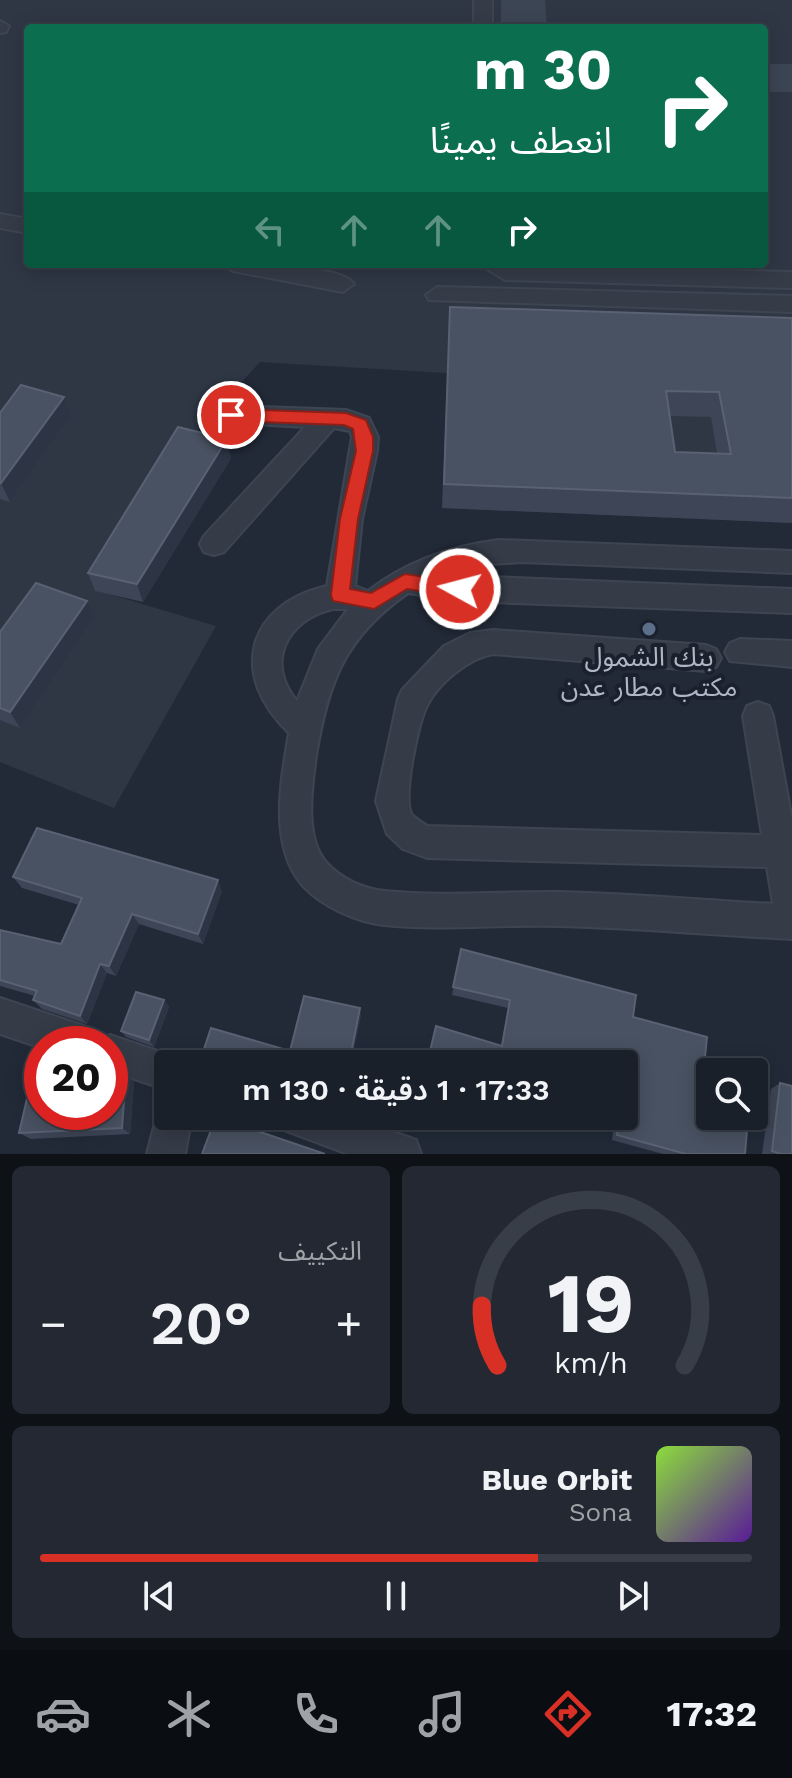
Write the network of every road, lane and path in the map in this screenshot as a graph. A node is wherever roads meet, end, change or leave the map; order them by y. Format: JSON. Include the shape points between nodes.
{"nodes":[{"id":1,"x":483,"y":0,"type":"edge"},
{"id":2,"x":483,"y":24,"type":"edge"},
{"id":3,"x":0,"y":221,"type":"edge"},
{"id":4,"x":24,"y":225,"type":"edge"},
{"id":5,"x":255,"y":268,"type":"edge"},
{"id":6,"x":497,"y":268,"type":"edge"},
{"id":7,"x":792,"y":280,"type":"edge"},
{"id":8,"x":343,"y":284,"type":"dead end"},
{"id":9,"x":559,"y":286,"type":"junction"},
{"id":10,"x":437,"y":295,"type":"dead end"},
{"id":11,"x":792,"y":304,"type":"edge"},
{"id":12,"x":231,"y":415,"type":"dead end"},
{"id":13,"x":328,"y":418,"type":"junction"},
{"id":14,"x":214,"y":544,"type":"dead end"},
{"id":15,"x":731,"y":560,"type":"junction"},
{"id":16,"x":792,"y":562,"type":"edge"},
{"id":17,"x":405,"y":581,"type":"junction"},
{"id":18,"x":340,"y":595,"type":"junction"},
{"id":19,"x":738,"y":600,"type":"junction"},
{"id":20,"x":792,"y":601,"type":"edge"},
{"id":21,"x":374,"y":602,"type":"junction"},
{"id":22,"x":740,"y":652,"type":"dead end"},
{"id":23,"x":792,"y":654,"type":"edge"},
{"id":24,"x":706,"y":658,"type":"dead end"},
{"id":25,"x":758,"y":716,"type":"dead end"},
{"id":26,"x":304,"y":727,"type":"junction"},
{"id":27,"x":787,"y":852,"type":"edge"},
{"id":28,"x":792,"y":914,"type":"edge"},
{"id":29,"x":792,"y":922,"type":"edge"},
{"id":30,"x":0,"y":1016,"type":"edge"},
{"id":31,"x":30,"y":1026,"type":"edge"},
{"id":32,"x":128,"y":1059,"type":"edge"},
{"id":33,"x":154,"y":1067,"type":"edge"},
{"id":34,"x":170,"y":1130,"type":"edge"},
{"id":35,"x":334,"y":1130,"type":"edge"},
{"id":36,"x":166,"y":1154,"type":"edge"},
{"id":37,"x":402,"y":1154,"type":"edge"}],
"edges":[{"from":1,"to":2,"type":"street"},
{"from":3,"to":4,"type":"street"},
{"from":5,"to":8,"type":"street"},
{"from":6,"to":9,"type":"street"},
{"from":7,"to":9,"type":"street"},
{"from":9,"to":10,"type":"street"},
{"from":9,"to":11,"type":"street"},
{"from":12,"to":13,"type":"street"},
{"from":13,"to":14,"type":"street"},
{"from":13,"to":18,"type":"street","via":[[360,425],[365,437]]},
{"from":15,"to":16,"type":"street"},
{"from":15,"to":17,"type":"street","via":[[494,551],[461,557]]},
{"from":15,"to":19,"type":"street"},
{"from":17,"to":19,"type":"street","via":[[460,589]]},
{"from":17,"to":21,"type":"street"},
{"from":18,"to":21,"type":"street"},
{"from":18,"to":26,"type":"street","via":[[308,600],[281,619],[268,646],[268,676],[281,704]]},
{"from":19,"to":20,"type":"street"},
{"from":21,"to":26,"type":"street","via":[[328,658]]},
{"from":22,"to":23,"type":"street"},
{"from":24,"to":27,"type":"street","via":[[519,643],[470,645],[440,667],[413,699],[394,778],[394,813],[405,831],[427,842]]},
{"from":25,"to":27,"type":"street"},
{"from":26,"to":29,"type":"street","via":[[297,808],[306,862],[326,886],[355,901],[383,908],[562,909]]},
{"from":27,"to":28,"type":"street"},
{"from":30,"to":31,"type":"street"},
{"from":32,"to":33,"type":"street"},
{"from":34,"to":36,"type":"street"},
{"from":35,"to":37,"type":"street"}]}
